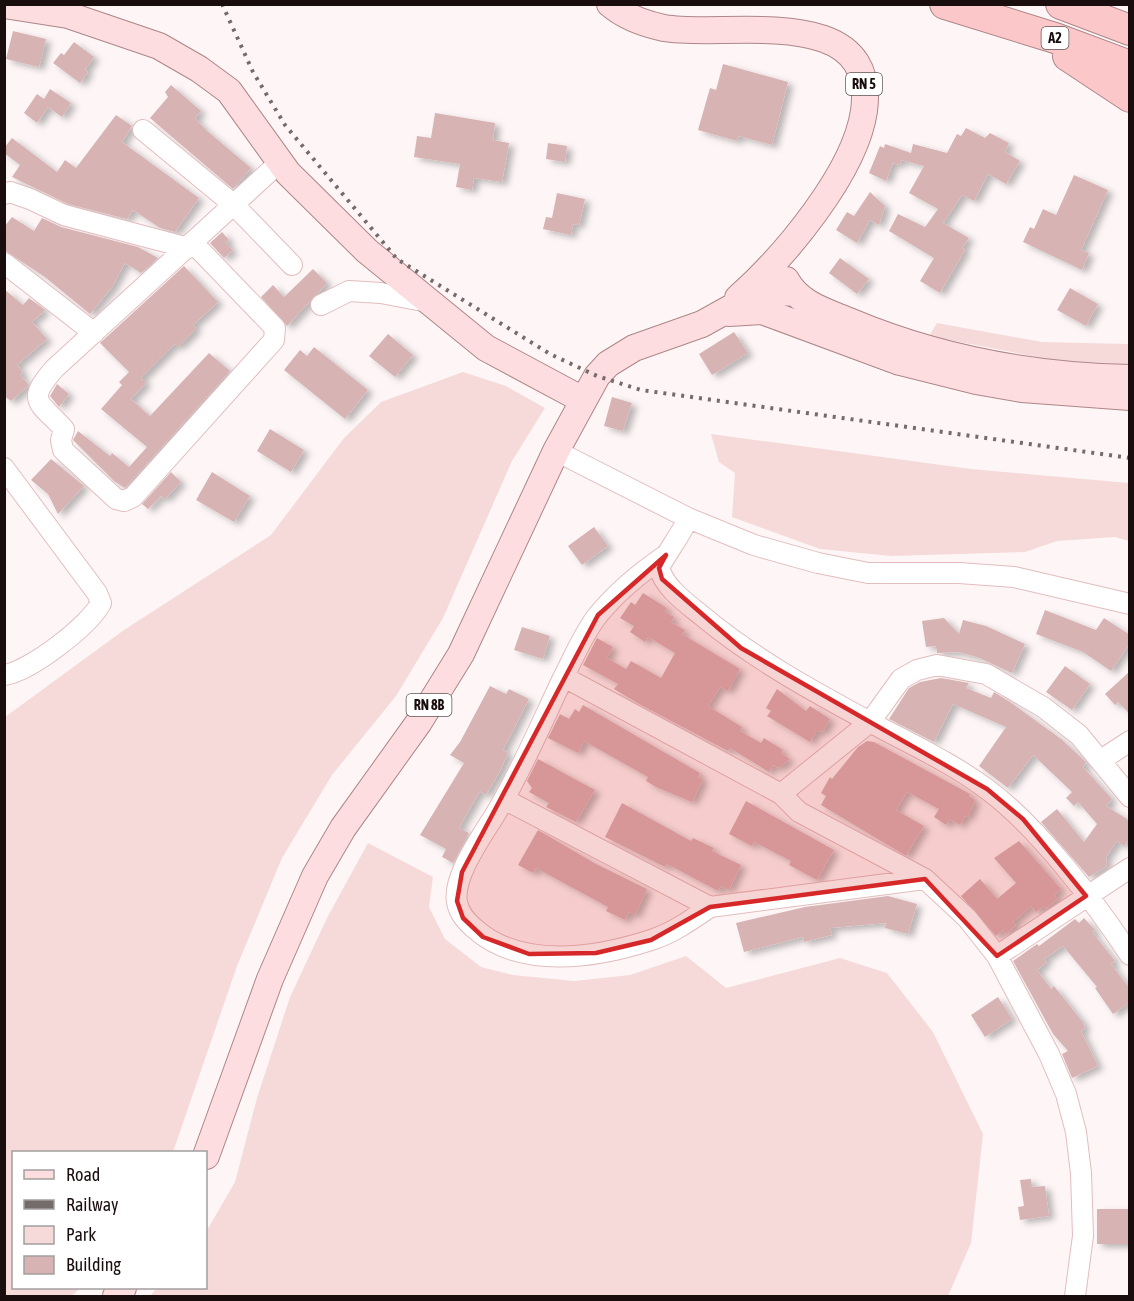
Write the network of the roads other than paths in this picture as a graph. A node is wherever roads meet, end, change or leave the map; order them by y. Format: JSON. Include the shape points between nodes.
{"nodes":[{"id":1,"x":610,"y":4,"type":"edge"},
{"id":2,"x":945,"y":4,"type":"edge"},
{"id":3,"x":1061,"y":4,"type":"edge"},
{"id":4,"x":1086,"y":4,"type":"edge"},
{"id":5,"x":4,"y":5,"type":"edge"},
{"id":6,"x":978,"y":14,"type":"junction"},
{"id":7,"x":1130,"y":16,"type":"edge"},
{"id":8,"x":1130,"y":30,"type":"edge"},
{"id":9,"x":1130,"y":66,"type":"edge"},
{"id":10,"x":1130,"y":97,"type":"edge"},
{"id":11,"x":143,"y":129,"type":"dead end"},
{"id":12,"x":279,"y":162,"type":"junction"},
{"id":13,"x":4,"y":194,"type":"edge"},
{"id":14,"x":234,"y":205,"type":"junction"},
{"id":15,"x":191,"y":245,"type":"junction"},
{"id":16,"x":780,"y":256,"type":"junction"},
{"id":17,"x":4,"y":263,"type":"edge"},
{"id":18,"x":292,"y":265,"type":"dead end"},
{"id":19,"x":769,"y":291,"type":"junction"},
{"id":20,"x":795,"y":293,"type":"junction"},
{"id":21,"x":428,"y":302,"type":"junction"},
{"id":22,"x":321,"y":305,"type":"dead end"},
{"id":23,"x":717,"y":315,"type":"junction"},
{"id":24,"x":814,"y":330,"type":"junction"},
{"id":25,"x":94,"y":333,"type":"junction"},
{"id":26,"x":1130,"y":378,"type":"edge"},
{"id":27,"x":1130,"y":397,"type":"edge"},
{"id":28,"x":583,"y":400,"type":"junction"},
{"id":29,"x":556,"y":451,"type":"junction"},
{"id":30,"x":7,"y":475,"type":"edge"},
{"id":31,"x":688,"y":518,"type":"junction"},
{"id":32,"x":666,"y":555,"type":"junction"},
{"id":33,"x":1130,"y":604,"type":"edge"},
{"id":34,"x":4,"y":675,"type":"edge"},
{"id":35,"x":564,"y":677,"type":"junction"},
{"id":36,"x":870,"y":722,"type":"junction"},
{"id":37,"x":1130,"y":741,"type":"edge"},
{"id":38,"x":1101,"y":760,"type":"junction"},
{"id":39,"x":781,"y":794,"type":"junction"},
{"id":40,"x":1130,"y":797,"type":"edge"},
{"id":41,"x":504,"y":799,"type":"junction"},
{"id":42,"x":1130,"y":868,"type":"edge"},
{"id":43,"x":926,"y":879,"type":"junction"},
{"id":44,"x":1086,"y":896,"type":"junction"},
{"id":45,"x":710,"y":907,"type":"junction"},
{"id":46,"x":1130,"y":955,"type":"edge"},
{"id":47,"x":997,"y":956,"type":"junction"},
{"id":48,"x":207,"y":1153,"type":"edge"},
{"id":49,"x":1075,"y":1296,"type":"edge"}],
"edges":[{"from":1,"to":16,"type":"main road","number":"RN 5","via":[[629,17],[665,28],[809,34],[827,40],[851,56],[864,82],[862,125],[836,180]]},
{"from":2,"to":6,"type":"highway","number":"A2"},
{"from":3,"to":8,"type":"highway","number":"A2"},
{"from":4,"to":7,"type":"highway"},
{"from":5,"to":12,"type":"main road","via":[[68,15],[159,46],[229,91]]},
{"from":6,"to":9,"type":"highway","number":"A2"},
{"from":6,"to":10,"type":"highway","via":[[1065,54]]},
{"from":11,"to":14,"type":"street"},
{"from":12,"to":14,"type":"street"},
{"from":12,"to":21,"type":"main road","via":[[367,251]]},
{"from":13,"to":15,"type":"street","via":[[10,192],[64,215]]},
{"from":14,"to":15,"type":"street"},
{"from":14,"to":18,"type":"street"},
{"from":15,"to":25,"type":"street"},
{"from":15,"to":25,"type":"street","via":[[276,334],[133,497],[124,501],[116,499],[63,450],[64,429],[36,394],[54,369]]},
{"from":16,"to":19,"type":"main road","number":"RN 5"},
{"from":16,"to":20,"type":"main road","number":"RN 5","via":[[784,278]]},
{"from":16,"to":23,"type":"main road","number":"RN 5"},
{"from":17,"to":25,"type":"street"},
{"from":19,"to":20,"type":"main road"},
{"from":19,"to":23,"type":"main road"},
{"from":19,"to":24,"type":"main road"},
{"from":20,"to":26,"type":"main road","via":[[820,309],[885,336],[958,357],[1040,373]]},
{"from":21,"to":22,"type":"street","via":[[349,291]]},
{"from":21,"to":28,"type":"main road","via":[[486,348]]},
{"from":23,"to":24,"type":"main road","via":[[762,311]]},
{"from":23,"to":28,"type":"main road","number":"RN 8B","via":[[621,355],[597,376]]},
{"from":24,"to":27,"type":"main road","via":[[900,362],[976,381],[1022,389]]},
{"from":28,"to":29,"type":"main road","number":"RN 8B"},
{"from":29,"to":31,"type":"street"},
{"from":29,"to":48,"type":"main road","number":"RN 8B","via":[[461,654],[315,876],[270,979]]},
{"from":30,"to":34,"type":"street","via":[[101,603],[91,619],[30,667]]},
{"from":31,"to":32,"type":"street"},
{"from":31,"to":33,"type":"street","via":[[754,545],[858,572],[1014,577]]},
{"from":32,"to":35,"type":"street","via":[[635,578],[598,615]]},
{"from":32,"to":36,"type":"street","via":[[659,568],[662,579],[686,603],[741,648]]},
{"from":35,"to":39,"type":"street"},
{"from":35,"to":41,"type":"street"},
{"from":36,"to":38,"type":"street","via":[[901,679],[937,665],[960,668],[986,674],[1043,707],[1079,735]]},
{"from":36,"to":39,"type":"street"},
{"from":36,"to":44,"type":"street","via":[[987,789],[1023,819]]},
{"from":37,"to":38,"type":"street"},
{"from":38,"to":40,"type":"street"},
{"from":39,"to":43,"type":"street","via":[[799,812]]},
{"from":41,"to":45,"type":"street"},
{"from":41,"to":45,"type":"street","via":[[458,884],[457,901],[463,918],[491,941],[529,954],[596,953],[651,940]]},
{"from":42,"to":44,"type":"street"},
{"from":43,"to":45,"type":"street"},
{"from":43,"to":47,"type":"street","via":[[967,918]]},
{"from":44,"to":46,"type":"street"},
{"from":44,"to":47,"type":"street"},
{"from":47,"to":49,"type":"street","via":[[1066,1094],[1076,1132],[1082,1173],[1083,1236]]}]}
